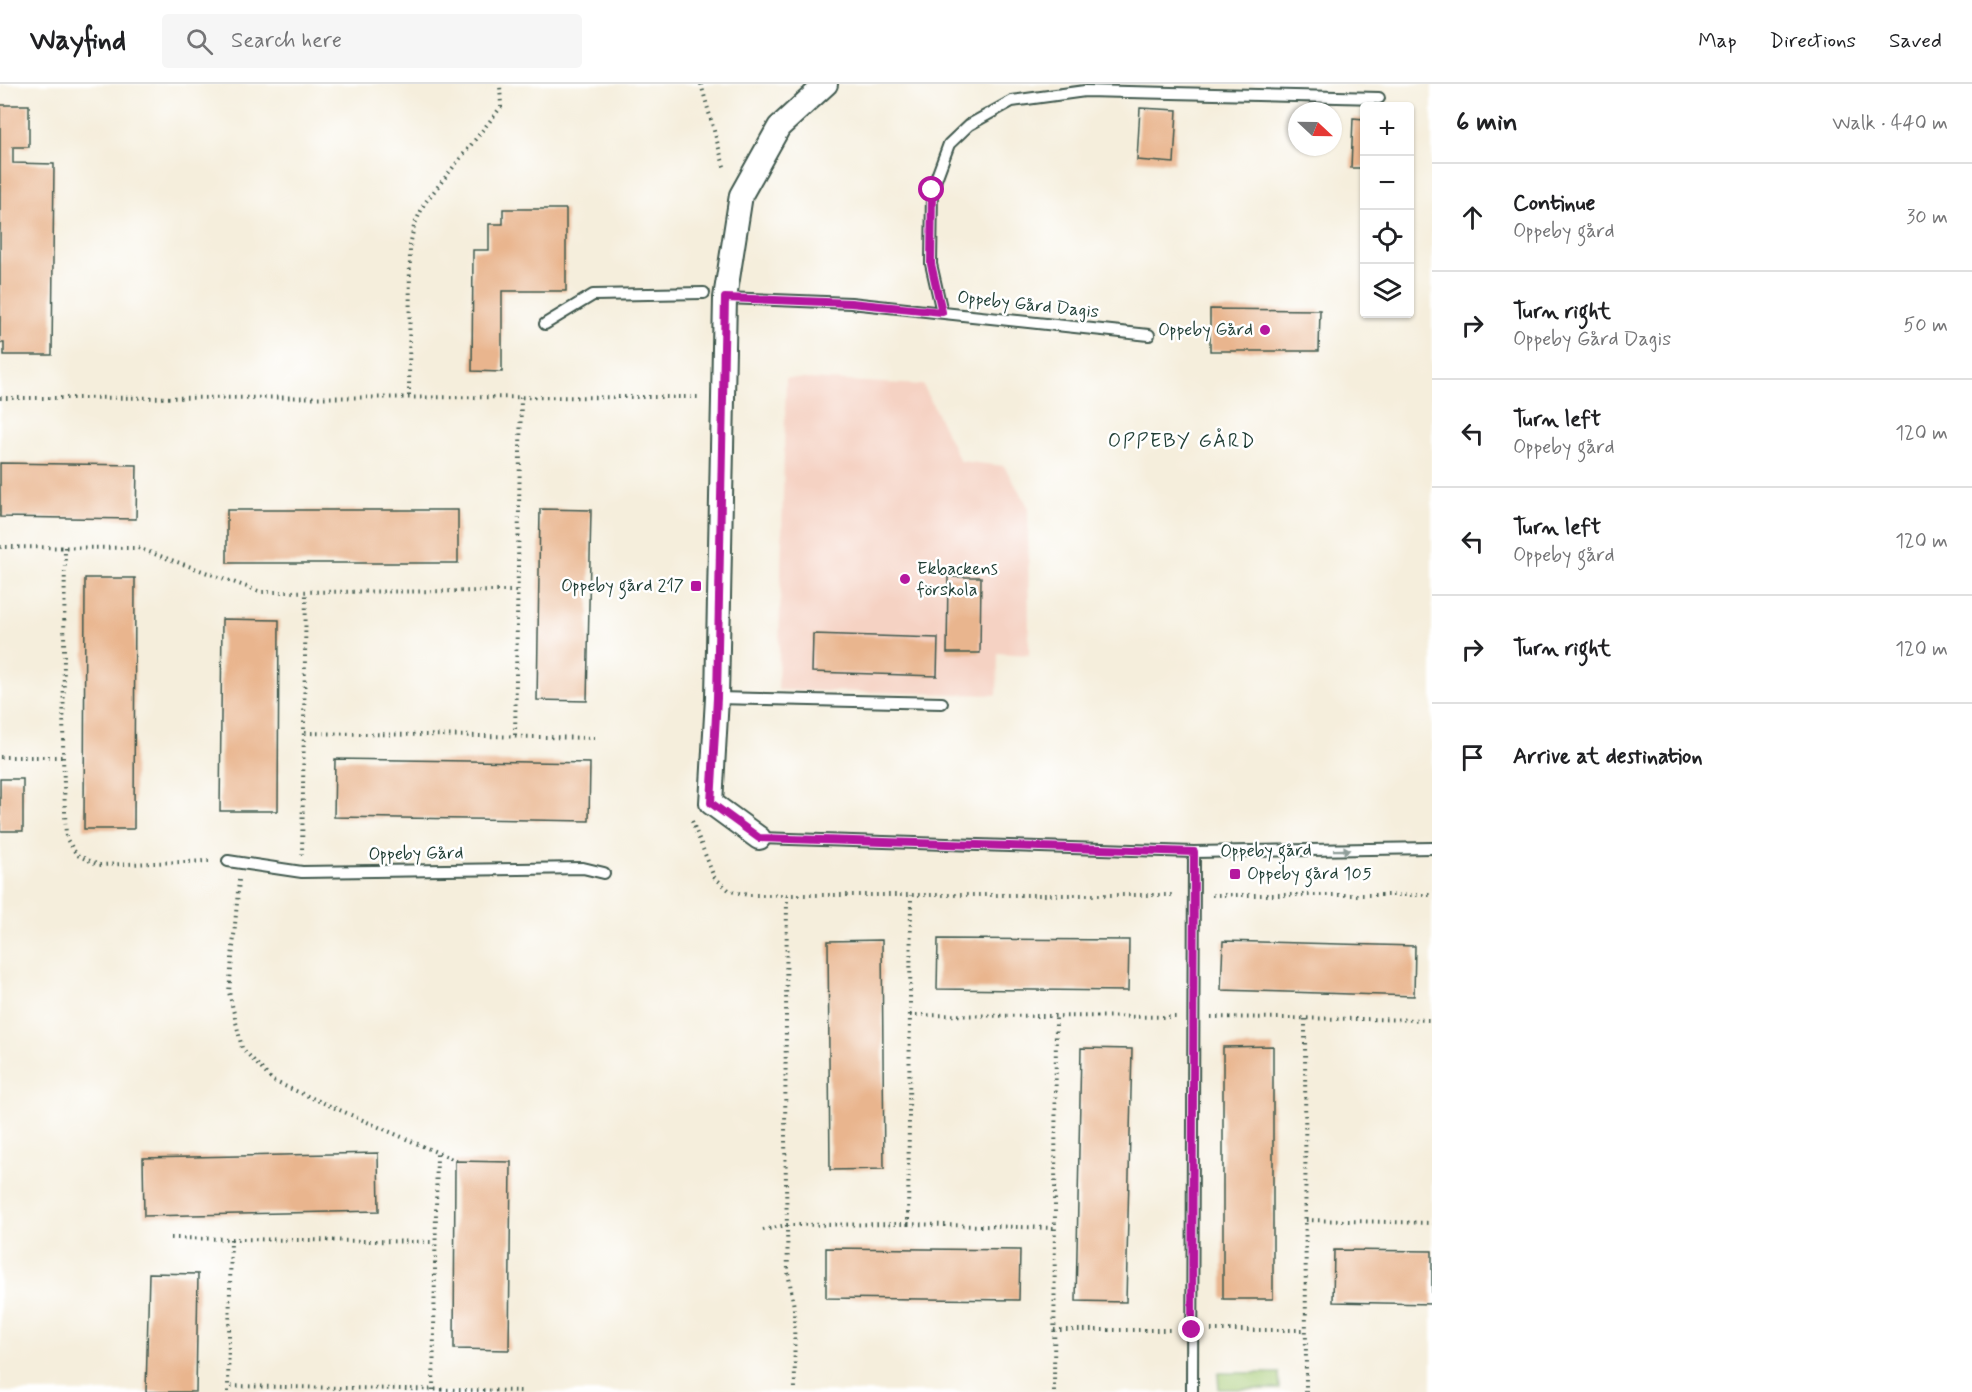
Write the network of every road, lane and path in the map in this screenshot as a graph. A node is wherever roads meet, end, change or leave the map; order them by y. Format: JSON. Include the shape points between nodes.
{"nodes":[{"id":1,"x":500,"y":84,"type":"edge"},
{"id":2,"x":701,"y":84,"type":"edge"},
{"id":3,"x":826,"y":84,"type":"edge"},
{"id":4,"x":1379,"y":98,"type":"dead end"},
{"id":5,"x":725,"y":170,"type":"dead end"},
{"id":6,"x":714,"y":296,"type":"junction"},
{"id":7,"x":942,"y":312,"type":"junction"},
{"id":8,"x":545,"y":324,"type":"dead end"},
{"id":9,"x":1149,"y":334,"type":"dead end"},
{"id":10,"x":409,"y":396,"type":"junction"},
{"id":11,"x":521,"y":396,"type":"junction"},
{"id":12,"x":700,"y":397,"type":"dead end"},
{"id":13,"x":0,"y":398,"type":"edge"},
{"id":14,"x":0,"y":547,"type":"edge"},
{"id":15,"x":65,"y":547,"type":"junction"},
{"id":16,"x":518,"y":591,"type":"junction"},
{"id":17,"x":306,"y":592,"type":"junction"},
{"id":18,"x":717,"y":698,"type":"junction"},
{"id":19,"x":942,"y":703,"type":"dead end"},
{"id":20,"x":305,"y":733,"type":"junction"},
{"id":21,"x":515,"y":735,"type":"junction"},
{"id":22,"x":598,"y":738,"type":"dead end"},
{"id":23,"x":0,"y":757,"type":"edge"},
{"id":24,"x":63,"y":757,"type":"junction"},
{"id":25,"x":691,"y":818,"type":"dead end"},
{"id":26,"x":759,"y":838,"type":"joint"},
{"id":27,"x":1432,"y":848,"type":"edge"},
{"id":28,"x":1194,"y":852,"type":"junction"},
{"id":29,"x":228,"y":861,"type":"joint"},
{"id":30,"x":241,"y":864,"type":"junction"},
{"id":31,"x":302,"y":872,"type":"junction"},
{"id":32,"x":604,"y":873,"type":"dead end"},
{"id":33,"x":787,"y":895,"type":"junction"},
{"id":34,"x":911,"y":895,"type":"junction"},
{"id":35,"x":1195,"y":895,"type":"junction"},
{"id":36,"x":1432,"y":895,"type":"edge"},
{"id":37,"x":910,"y":1015,"type":"junction"},
{"id":38,"x":1056,"y":1015,"type":"junction"},
{"id":39,"x":1194,"y":1017,"type":"junction"},
{"id":40,"x":1305,"y":1019,"type":"junction"},
{"id":41,"x":1432,"y":1020,"type":"edge"},
{"id":42,"x":437,"y":1152,"type":"junction"},
{"id":43,"x":457,"y":1161,"type":"dead end"},
{"id":44,"x":1306,"y":1220,"type":"junction"},
{"id":45,"x":1432,"y":1223,"type":"edge"},
{"id":46,"x":908,"y":1224,"type":"junction"},
{"id":47,"x":787,"y":1226,"type":"junction"},
{"id":48,"x":1055,"y":1228,"type":"junction"},
{"id":49,"x":763,"y":1230,"type":"dead end"},
{"id":50,"x":171,"y":1238,"type":"dead end"},
{"id":51,"x":231,"y":1239,"type":"junction"},
{"id":52,"x":435,"y":1242,"type":"junction"},
{"id":53,"x":228,"y":1386,"type":"junction"},
{"id":54,"x":433,"y":1390,"type":"junction"},
{"id":55,"x":522,"y":1391,"type":"edge"},
{"id":56,"x":228,"y":1392,"type":"edge"},
{"id":57,"x":795,"y":1392,"type":"edge"},
{"id":58,"x":1054,"y":1392,"type":"edge"},
{"id":59,"x":1192,"y":1392,"type":"edge"},
{"id":60,"x":1306,"y":1392,"type":"edge"}],
"edges":[{"from":1,"to":10,"type":"path","via":[[501,107],[424,204],[414,226],[410,246]]},
{"from":2,"to":5,"type":"path"},
{"from":3,"to":6,"type":"street","name":"Oppeby gård","via":[[779,127],[741,195]]},
{"from":4,"to":7,"type":"lane","via":[[1085,91],[1012,100],[969,125],[949,144],[932,190],[931,264]]},
{"from":6,"to":7,"type":"lane","name":"Oppeby Gård Dagis"},
{"from":6,"to":8,"type":"lane","name":"Oppeby Gård Dagis","via":[[593,295]]},
{"from":6,"to":18,"type":"street","name":"Oppeby gård"},
{"from":7,"to":9,"type":"lane","name":"Oppeby Gård Dagis"},
{"from":10,"to":11,"type":"path"},
{"from":10,"to":13,"type":"path"},
{"from":11,"to":12,"type":"path"},
{"from":11,"to":16,"type":"path"},
{"from":14,"to":15,"type":"path"},
{"from":15,"to":17,"type":"path","via":[[138,548],[261,592]]},
{"from":15,"to":24,"type":"path"},
{"from":16,"to":17,"type":"path"},
{"from":16,"to":21,"type":"path"},
{"from":17,"to":20,"type":"path"},
{"from":18,"to":19,"type":"lane"},
{"from":18,"to":26,"type":"street","name":"Oppeby gård","via":[[711,803]]},
{"from":20,"to":21,"type":"path"},
{"from":20,"to":31,"type":"path"},
{"from":21,"to":22,"type":"path"},
{"from":23,"to":24,"type":"path"},
{"from":24,"to":29,"type":"path","via":[[66,838],[76,855],[99,865]]},
{"from":25,"to":33,"type":"path","via":[[714,878],[730,891]]},
{"from":26,"to":28,"type":"lane","name":"Oppeby gård"},
{"from":28,"to":27,"type":"lane","name":"Oppeby gård","one_way":true},
{"from":28,"to":35,"type":"lane"},
{"from":29,"to":30,"type":"lane","name":"Oppeby Gård"},
{"from":30,"to":31,"type":"lane","name":"Oppeby Gård"},
{"from":30,"to":42,"type":"path","via":[[229,992],[242,1048],[273,1081]]},
{"from":31,"to":32,"type":"lane","name":"Oppeby Gård","via":[[583,868]]},
{"from":33,"to":34,"type":"path"},
{"from":33,"to":47,"type":"path"},
{"from":34,"to":35,"type":"path"},
{"from":34,"to":37,"type":"path"},
{"from":35,"to":36,"type":"path"},
{"from":35,"to":39,"type":"lane"},
{"from":37,"to":38,"type":"path"},
{"from":37,"to":46,"type":"path"},
{"from":38,"to":39,"type":"path"},
{"from":38,"to":48,"type":"path"},
{"from":39,"to":40,"type":"path"},
{"from":39,"to":59,"type":"lane"},
{"from":40,"to":41,"type":"path"},
{"from":40,"to":44,"type":"path"},
{"from":42,"to":43,"type":"path"},
{"from":42,"to":52,"type":"path"},
{"from":44,"to":45,"type":"path"},
{"from":44,"to":60,"type":"path"},
{"from":46,"to":47,"type":"path"},
{"from":46,"to":48,"type":"path"},
{"from":47,"to":49,"type":"path"},
{"from":47,"to":57,"type":"path","via":[[794,1307]]},
{"from":48,"to":58,"type":"path"},
{"from":50,"to":51,"type":"path"},
{"from":51,"to":52,"type":"path"},
{"from":51,"to":53,"type":"path"},
{"from":52,"to":54,"type":"path"},
{"from":53,"to":54,"type":"path"},
{"from":53,"to":56,"type":"path"},
{"from":54,"to":55,"type":"path"}]}
